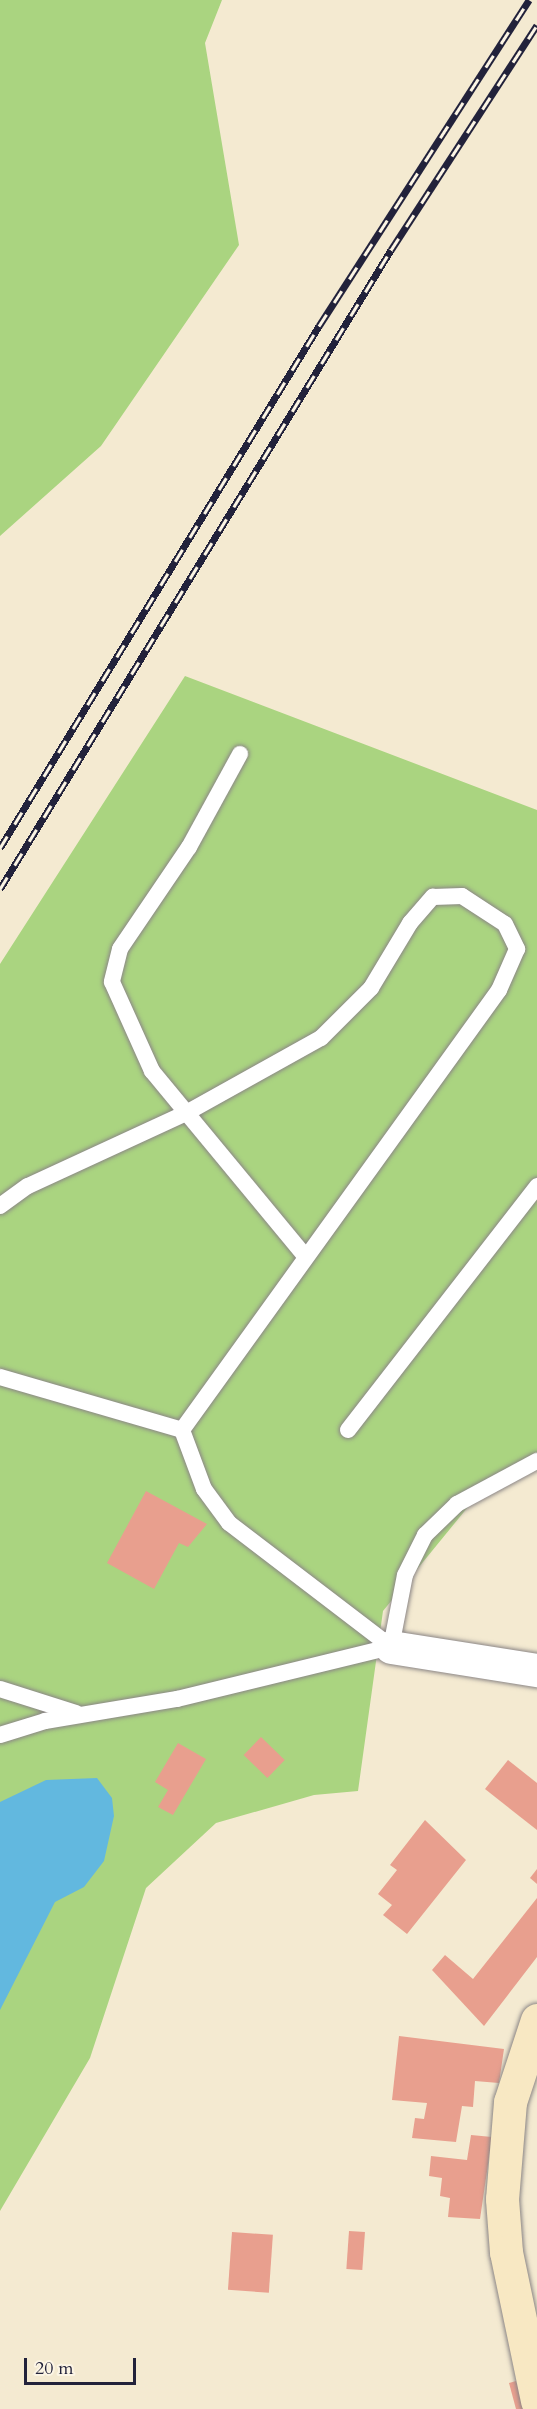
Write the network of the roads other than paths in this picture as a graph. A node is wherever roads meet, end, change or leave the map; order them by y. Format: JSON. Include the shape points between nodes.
{"nodes":[{"id":1,"x":240,"y":754,"type":"dead end"},
{"id":2,"x":188,"y":1112,"type":"junction"},
{"id":3,"x":537,"y":1186,"type":"edge"},
{"id":4,"x":0,"y":1206,"type":"edge"},
{"id":5,"x":305,"y":1256,"type":"junction"},
{"id":6,"x":0,"y":1377,"type":"edge"},
{"id":7,"x":182,"y":1430,"type":"junction"},
{"id":8,"x":348,"y":1430,"type":"dead end"},
{"id":9,"x":537,"y":1461,"type":"edge"},
{"id":10,"x":391,"y":1647,"type":"junction"},
{"id":11,"x":537,"y":1670,"type":"edge"},
{"id":12,"x":0,"y":1689,"type":"edge"},
{"id":13,"x":78,"y":1714,"type":"junction"},
{"id":14,"x":0,"y":1735,"type":"edge"},
{"id":15,"x":537,"y":2020,"type":"edge"},
{"id":16,"x":537,"y":2401,"type":"edge"}],
"edges":[{"from":1,"to":2,"type":"lane","via":[[111,971],[143,1057]]},
{"from":2,"to":4,"type":"lane","via":[[28,1186]]},
{"from":2,"to":5,"type":"lane"},
{"from":2,"to":5,"type":"lane","via":[[298,1053],[341,1022],[433,897],[462,896],[506,924],[517,949],[508,976]]},
{"from":3,"to":8,"type":"lane"},
{"from":5,"to":7,"type":"lane"},
{"from":6,"to":7,"type":"lane"},
{"from":7,"to":10,"type":"lane","via":[[204,1489],[229,1523]]},
{"from":9,"to":10,"type":"lane","via":[[457,1504],[425,1535],[405,1575]]},
{"from":10,"to":11,"type":"street"},
{"from":10,"to":13,"type":"lane","via":[[188,1696]]},
{"from":12,"to":13,"type":"lane"},
{"from":13,"to":14,"type":"lane"},
{"from":15,"to":16,"type":"street","via":[[510,2102],[502,2199],[506,2252]]}]}
